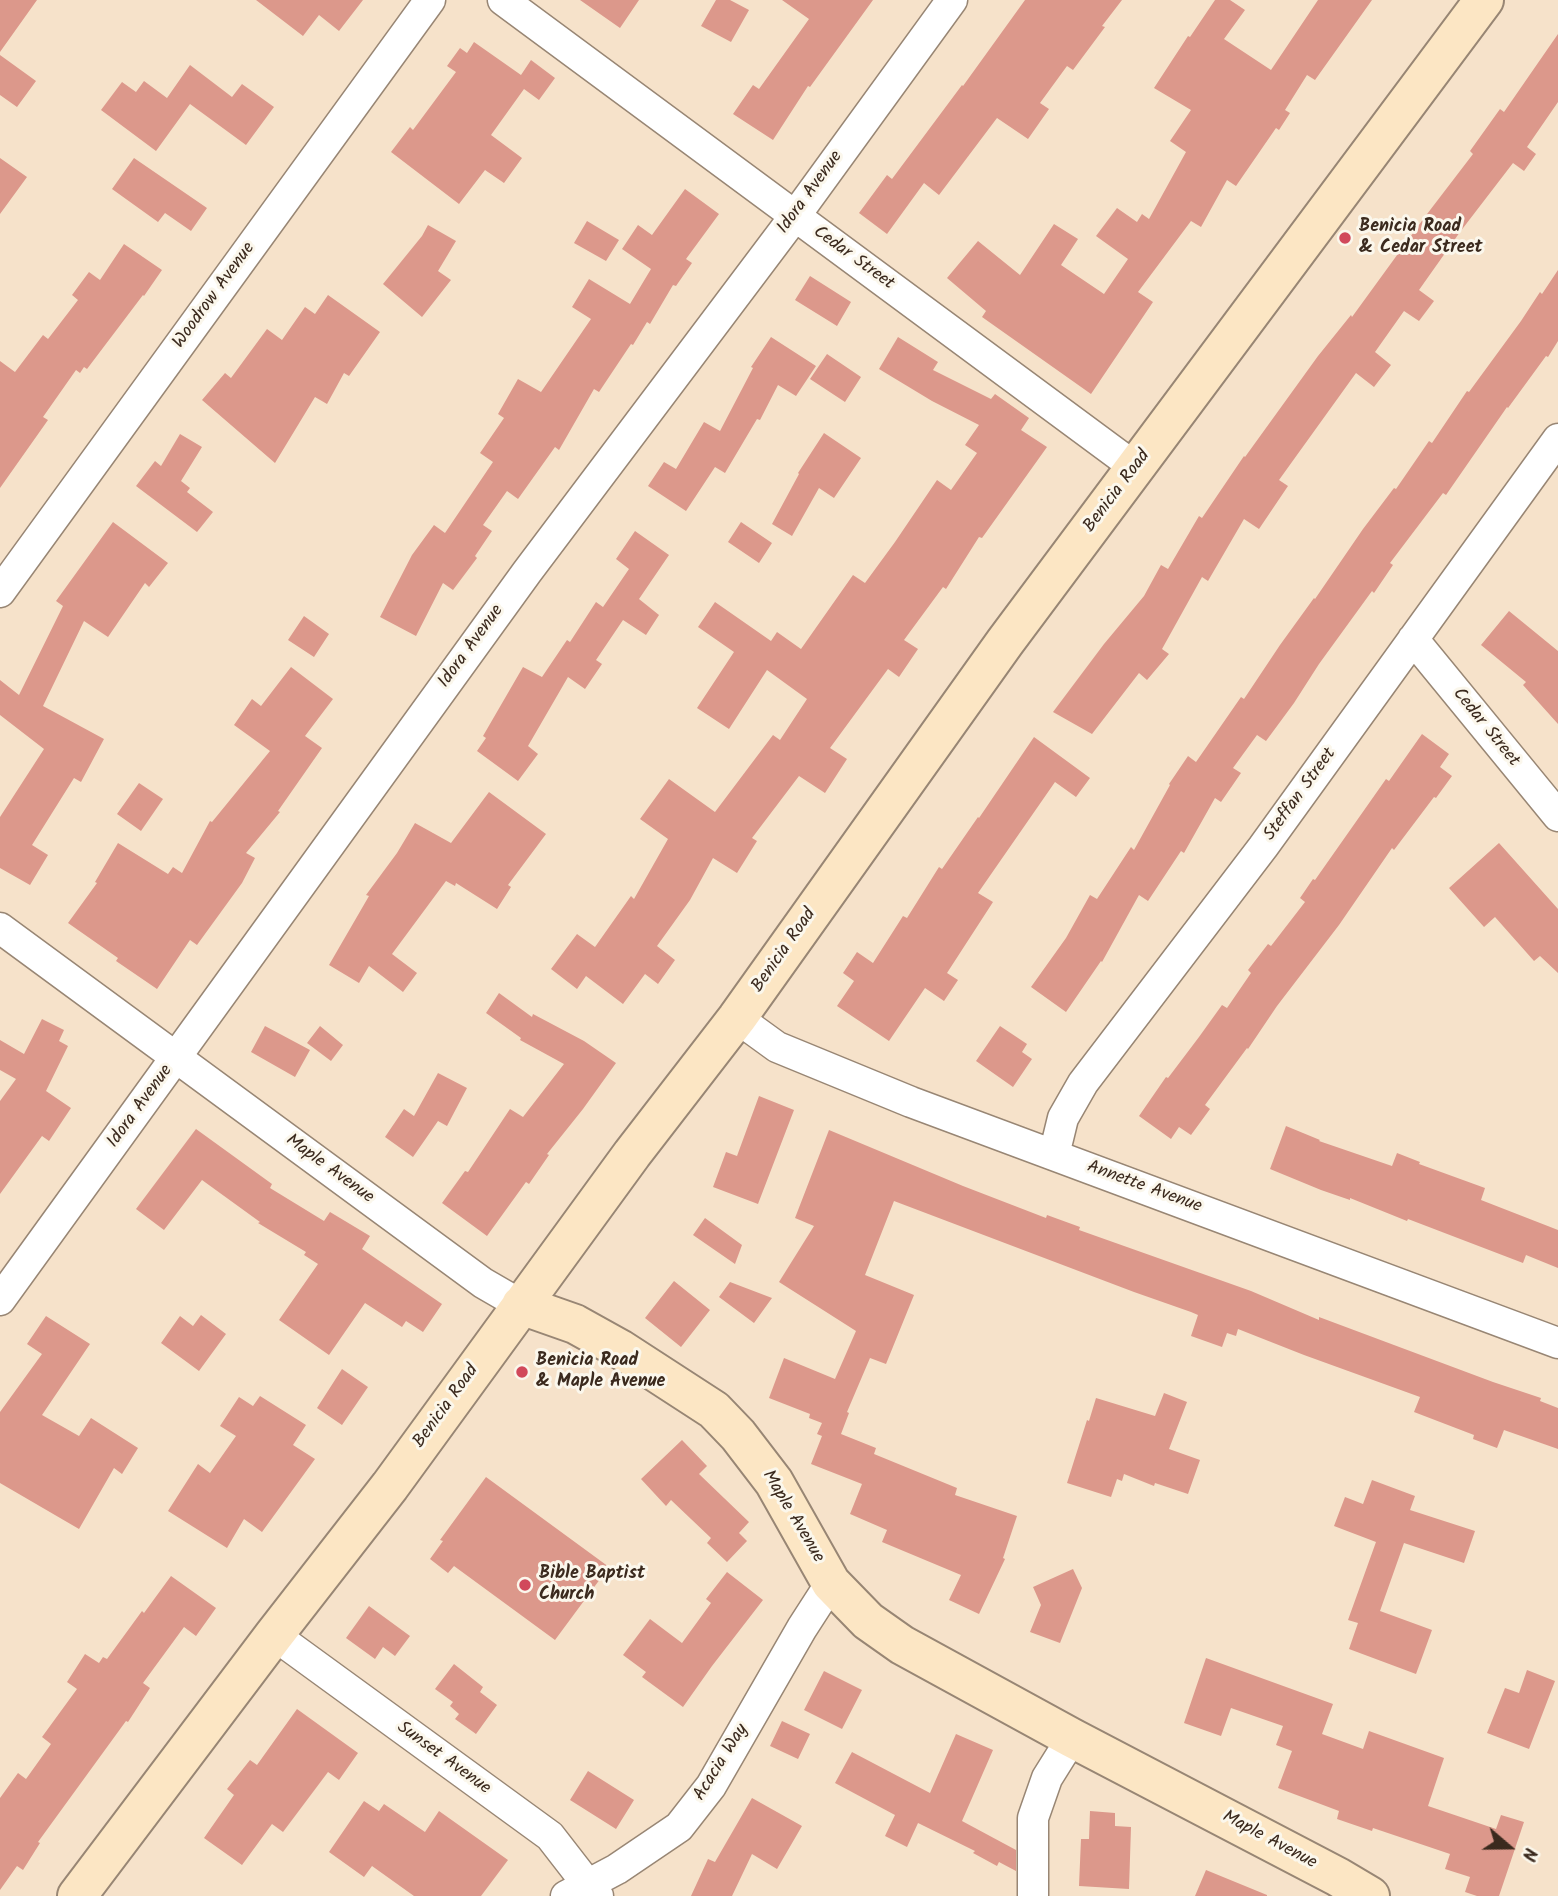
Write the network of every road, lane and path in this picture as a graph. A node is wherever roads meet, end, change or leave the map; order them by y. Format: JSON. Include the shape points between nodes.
{"nodes":[{"id":1,"x":430,"y":0,"type":"edge"},
{"id":2,"x":503,"y":0,"type":"edge"},
{"id":3,"x":952,"y":0,"type":"edge"},
{"id":4,"x":1484,"y":0,"type":"edge"},
{"id":5,"x":795,"y":216,"type":"junction"},
{"id":6,"x":1558,"y":439,"type":"edge"},
{"id":7,"x":1136,"y":468,"type":"junction"},
{"id":8,"x":0,"y":592,"type":"edge"},
{"id":9,"x":1413,"y":639,"type":"junction"},
{"id":10,"x":1558,"y":816,"type":"edge"},
{"id":11,"x":0,"y":928,"type":"edge"},
{"id":12,"x":737,"y":1018,"type":"junction"},
{"id":13,"x":177,"y":1058,"type":"junction"},
{"id":14,"x":1054,"y":1155,"type":"junction"},
{"id":15,"x":0,"y":1300,"type":"edge"},
{"id":16,"x":521,"y":1305,"type":"junction"},
{"id":17,"x":1558,"y":1343,"type":"edge"},
{"id":18,"x":831,"y":1583,"type":"junction"},
{"id":19,"x":274,"y":1635,"type":"junction"},
{"id":20,"x":1072,"y":1738,"type":"junction"},
{"id":21,"x":584,"y":1892,"type":"edge"},
{"id":22,"x":77,"y":1896,"type":"edge"},
{"id":23,"x":1033,"y":1896,"type":"edge"},
{"id":24,"x":1370,"y":1896,"type":"edge"}],
"edges":[{"from":1,"to":8,"type":"street","name":"Woodrow Avenue"},
{"from":2,"to":5,"type":"street","name":"Cedar Street"},
{"from":3,"to":5,"type":"street","name":"Idora Avenue"},
{"from":4,"to":7,"type":"main road","name":"Benicia Road"},
{"from":5,"to":7,"type":"street","name":"Cedar Street"},
{"from":5,"to":13,"type":"street","name":"Idora Avenue","via":[[527,572]]},
{"from":6,"to":9,"type":"street","name":"Steffan Street"},
{"from":7,"to":12,"type":"main road","name":"Benicia Road"},
{"from":9,"to":10,"type":"street","name":"Cedar Street"},
{"from":9,"to":14,"type":"street","name":"Steffan Street","via":[[1263,847],[1083,1083],[1063,1118]]},
{"from":11,"to":13,"type":"street","name":"Maple Avenue"},
{"from":12,"to":14,"type":"street","name":"Annette Avenue","via":[[777,1047]]},
{"from":12,"to":16,"type":"main road","name":"Benicia Road"},
{"from":13,"to":15,"type":"street","name":"Idora Avenue"},
{"from":13,"to":16,"type":"street","name":"Maple Avenue","via":[[482,1283]]},
{"from":14,"to":17,"type":"street","name":"Annette Avenue"},
{"from":16,"to":18,"type":"main road","name":"Maple Avenue","via":[[575,1324],[714,1410],[774,1482]]},
{"from":16,"to":19,"type":"main road","name":"Benicia Road","via":[[390,1486]]},
{"from":18,"to":20,"type":"main road","name":"Maple Avenue","via":[[868,1620],[902,1645]]},
{"from":18,"to":21,"type":"street","name":"Acacia Way","via":[[711,1786],[679,1827]]},
{"from":19,"to":21,"type":"street","name":"Sunset Avenue","via":[[550,1836]]},
{"from":19,"to":22,"type":"main road","name":"Benicia Road"},
{"from":20,"to":23,"type":"street","via":[[1047,1778],[1033,1818]]},
{"from":20,"to":24,"type":"main road","name":"Maple Avenue"}]}
